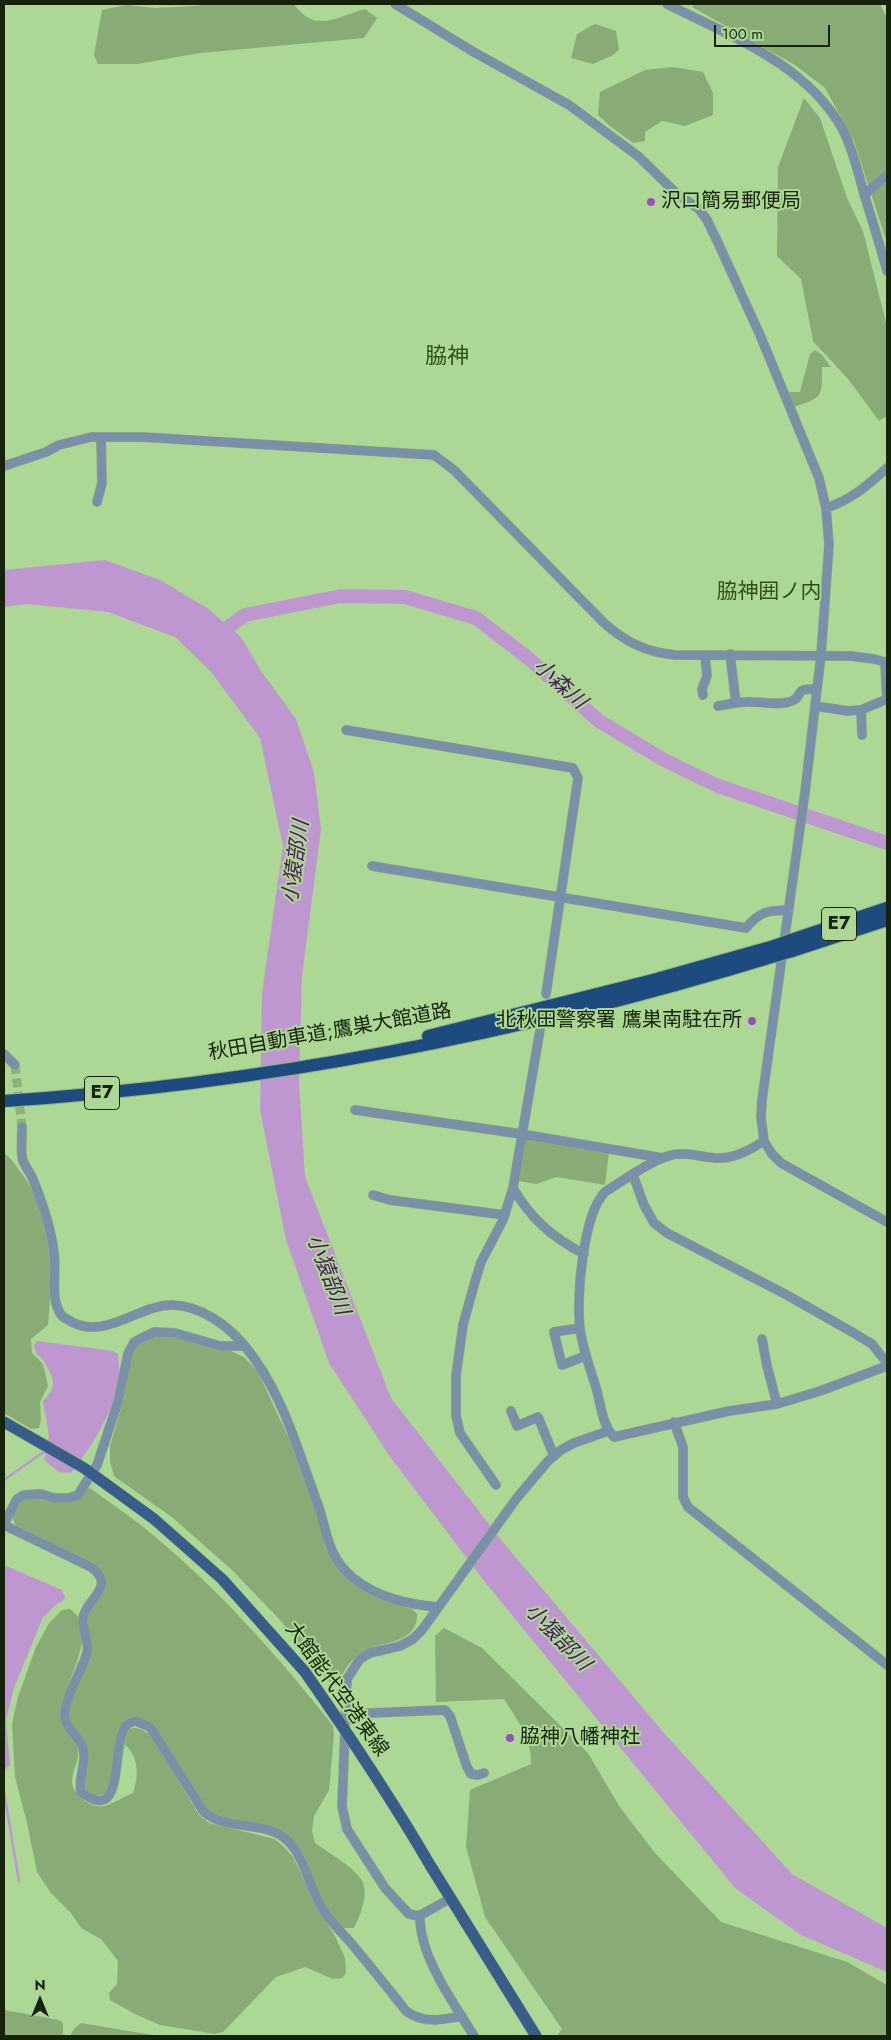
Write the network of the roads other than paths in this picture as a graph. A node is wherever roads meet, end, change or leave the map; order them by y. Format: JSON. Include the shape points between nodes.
{"nodes":[{"id":1,"x":395,"y":4,"type":"edge"},
{"id":2,"x":667,"y":4,"type":"edge"},
{"id":3,"x":887,"y":175,"type":"edge"},
{"id":4,"x":864,"y":194,"type":"junction"},
{"id":5,"x":887,"y":271,"type":"edge"},
{"id":6,"x":101,"y":437,"type":"junction"},
{"id":7,"x":4,"y":466,"type":"edge"},
{"id":8,"x":887,"y":468,"type":"edge"},
{"id":9,"x":97,"y":502,"type":"dead end"},
{"id":10,"x":826,"y":508,"type":"junction"},
{"id":11,"x":705,"y":654,"type":"junction"},
{"id":12,"x":730,"y":654,"type":"junction"},
{"id":13,"x":821,"y":655,"type":"junction"},
{"id":14,"x":886,"y":661,"type":"edge"},
{"id":15,"x":817,"y":689,"type":"junction"},
{"id":16,"x":887,"y":690,"type":"edge"},
{"id":17,"x":703,"y":695,"type":"dead end"},
{"id":18,"x":736,"y":703,"type":"junction"},
{"id":19,"x":718,"y":706,"type":"dead end"},
{"id":20,"x":815,"y":706,"type":"junction"},
{"id":21,"x":861,"y":710,"type":"junction"},
{"id":22,"x":346,"y":730,"type":"dead end"},
{"id":23,"x":862,"y":735,"type":"dead end"},
{"id":24,"x":372,"y":866,"type":"dead end"},
{"id":25,"x":561,"y":896,"type":"junction"},
{"id":26,"x":887,"y":908,"type":"edge"},
{"id":27,"x":788,"y":910,"type":"junction"},
{"id":28,"x":887,"y":920,"type":"edge"},
{"id":29,"x":792,"y":946,"type":"junction"},
{"id":30,"x":546,"y":994,"type":"dead end"},
{"id":31,"x":540,"y":1030,"type":"dead end"},
{"id":32,"x":4,"y":1054,"type":"edge"},
{"id":33,"x":15,"y":1066,"type":"tunnel mouth"},
{"id":34,"x":201,"y":1078,"type":"junction"},
{"id":35,"x":4,"y":1093,"type":"edge"},
{"id":36,"x":4,"y":1102,"type":"edge"},
{"id":37,"x":354,"y":1110,"type":"dead end"},
{"id":38,"x":22,"y":1127,"type":"tunnel mouth"},
{"id":39,"x":521,"y":1134,"type":"junction"},
{"id":40,"x":764,"y":1141,"type":"junction"},
{"id":41,"x":663,"y":1158,"type":"junction"},
{"id":42,"x":633,"y":1175,"type":"junction"},
{"id":43,"x":513,"y":1188,"type":"junction"},
{"id":44,"x":373,"y":1196,"type":"dead end"},
{"id":45,"x":505,"y":1215,"type":"junction"},
{"id":46,"x":887,"y":1222,"type":"edge"},
{"id":47,"x":584,"y":1254,"type":"junction"},
{"id":48,"x":580,"y":1328,"type":"junction"},
{"id":49,"x":762,"y":1338,"type":"dead end"},
{"id":50,"x":244,"y":1346,"type":"junction"},
{"id":51,"x":585,"y":1356,"type":"junction"},
{"id":52,"x":887,"y":1365,"type":"edge"},
{"id":53,"x":777,"y":1404,"type":"junction"},
{"id":54,"x":511,"y":1411,"type":"dead end"},
{"id":55,"x":4,"y":1422,"type":"edge"},
{"id":56,"x":674,"y":1422,"type":"junction"},
{"id":57,"x":608,"y":1431,"type":"junction"},
{"id":58,"x":554,"y":1456,"type":"junction"},
{"id":59,"x":496,"y":1485,"type":"dead end"},
{"id":60,"x":4,"y":1524,"type":"edge"},
{"id":61,"x":437,"y":1607,"type":"junction"},
{"id":62,"x":887,"y":1665,"type":"edge"},
{"id":63,"x":346,"y":1714,"type":"junction"},
{"id":64,"x":484,"y":1773,"type":"dead end"},
{"id":65,"x":451,"y":1898,"type":"junction"},
{"id":66,"x":420,"y":1915,"type":"junction"},
{"id":67,"x":462,"y":2016,"type":"junction"},
{"id":68,"x":474,"y":2036,"type":"edge"},
{"id":69,"x":536,"y":2036,"type":"edge"}],
"edges":[{"from":1,"to":10,"type":"street","via":[[472,52],[569,105],[638,156],[677,194],[699,209],[760,335],[820,478]]},
{"from":2,"to":4,"type":"street","via":[[777,61],[816,93],[844,131]]},
{"from":3,"to":4,"type":"street"},
{"from":4,"to":5,"type":"street"},
{"from":6,"to":7,"type":"street","via":[[59,446]]},
{"from":6,"to":9,"type":"street","via":[[102,483]]},
{"from":6,"to":11,"type":"street","via":[[434,455],[454,470],[616,634],[657,653]]},
{"from":8,"to":10,"type":"street","via":[[853,496]]},
{"from":10,"to":13,"type":"street","via":[[829,545]]},
{"from":11,"to":12,"type":"street"},
{"from":11,"to":17,"type":"street"},
{"from":12,"to":13,"type":"street"},
{"from":12,"to":18,"type":"street"},
{"from":13,"to":14,"type":"street"},
{"from":13,"to":15,"type":"street"},
{"from":14,"to":16,"type":"street"},
{"from":15,"to":18,"type":"street","via":[[804,688],[791,702]]},
{"from":15,"to":20,"type":"street"},
{"from":16,"to":21,"type":"street","via":[[887,699]]},
{"from":18,"to":19,"type":"street"},
{"from":20,"to":21,"type":"street"},
{"from":20,"to":27,"type":"street"},
{"from":21,"to":23,"type":"street"},
{"from":22,"to":25,"type":"street","via":[[573,768],[578,778]]},
{"from":24,"to":25,"type":"street"},
{"from":25,"to":27,"type":"street","via":[[746,928],[765,911]]},
{"from":25,"to":30,"type":"street"},
{"from":26,"to":29,"type":"highway","name":"秋田自動車道;鷹巣大館道路","number":"E7"},
{"from":27,"to":40,"type":"street","via":[[765,1070],[761,1116]]},
{"from":28,"to":29,"type":"highway","name":"秋田自動車道;鷹巣大館道路","number":"E7"},
{"from":29,"to":34,"type":"highway","name":"秋田自動車道;鷹巣大館道路","number":"E7","bridge":true,"via":[[367,1053]]},
{"from":31,"to":39,"type":"street"},
{"from":32,"to":33,"type":"street"},
{"from":34,"to":35,"type":"highway","name":"秋田自動車道;鷹巣大館道路","number":"E7"},
{"from":34,"to":36,"type":"highway","name":"秋田自動車道;鷹巣大館道路","number":"E7"},
{"from":37,"to":39,"type":"street"},
{"from":38,"to":50,"type":"street","via":[[22,1159],[32,1176],[46,1216],[55,1254],[56,1302],[62,1316],[76,1324],[108,1325],[173,1305],[190,1309],[228,1327]]},
{"from":39,"to":41,"type":"street"},
{"from":39,"to":43,"type":"street"},
{"from":40,"to":41,"type":"street","via":[[744,1153],[721,1158],[688,1154]]},
{"from":40,"to":46,"type":"street","via":[[781,1163]]},
{"from":41,"to":42,"type":"street"},
{"from":42,"to":47,"type":"street","via":[[598,1199]]},
{"from":42,"to":52,"type":"street","via":[[644,1206],[654,1223],[667,1233],[785,1294],[872,1344]]},
{"from":43,"to":45,"type":"street"},
{"from":43,"to":47,"type":"street","via":[[543,1227],[559,1241]]},
{"from":44,"to":45,"type":"street"},
{"from":45,"to":59,"type":"street","via":[[474,1285],[463,1325],[456,1376],[456,1416],[460,1433]]},
{"from":47,"to":48,"type":"street","via":[[580,1274]]},
{"from":48,"to":51,"type":"street"},
{"from":48,"to":51,"type":"street","via":[[554,1332],[562,1365]]},
{"from":49,"to":53,"type":"street"},
{"from":50,"to":60,"type":"street","via":[[220,1346],[175,1333],[154,1332],[134,1342],[97,1465],[78,1495],[69,1498],[24,1495],[16,1499]]},
{"from":50,"to":61,"type":"street","via":[[261,1367],[285,1416],[320,1510],[328,1544],[339,1562],[352,1577],[392,1600]]},
{"from":51,"to":57,"type":"street"},
{"from":52,"to":53,"type":"street"},
{"from":53,"to":56,"type":"street"},
{"from":54,"to":58,"type":"street","via":[[517,1426],[538,1417]]},
{"from":55,"to":65,"type":"main road","name":"大館能代空港東線","bridge":true,"via":[[84,1468],[154,1519],[222,1579],[304,1672],[352,1738]]},
{"from":56,"to":57,"type":"street","via":[[614,1437]]},
{"from":56,"to":62,"type":"street","via":[[683,1447],[683,1497],[688,1507]]},
{"from":57,"to":58,"type":"street","via":[[574,1443]]},
{"from":58,"to":61,"type":"street","via":[[516,1499]]},
{"from":60,"to":67,"type":"street","via":[[91,1567],[101,1580],[101,1590],[83,1619],[88,1651],[64,1718],[83,1744],[85,1756],[80,1792],[98,1800],[108,1796],[114,1786],[121,1732],[126,1724],[136,1721],[150,1727],[204,1812],[212,1819],[270,1830],[289,1841],[324,1911],[406,2011],[426,2020]]},
{"from":61,"to":63,"type":"street","via":[[413,1639],[360,1659],[347,1679]]},
{"from":63,"to":64,"type":"street","via":[[445,1710],[471,1774]]},
{"from":63,"to":66,"type":"street","via":[[342,1806],[347,1829],[384,1888],[409,1914]]},
{"from":65,"to":66,"type":"street"},
{"from":65,"to":69,"type":"main road","name":"大館能代空港東線"},
{"from":66,"to":67,"type":"street","via":[[428,1954]]},
{"from":67,"to":68,"type":"street"}]}
